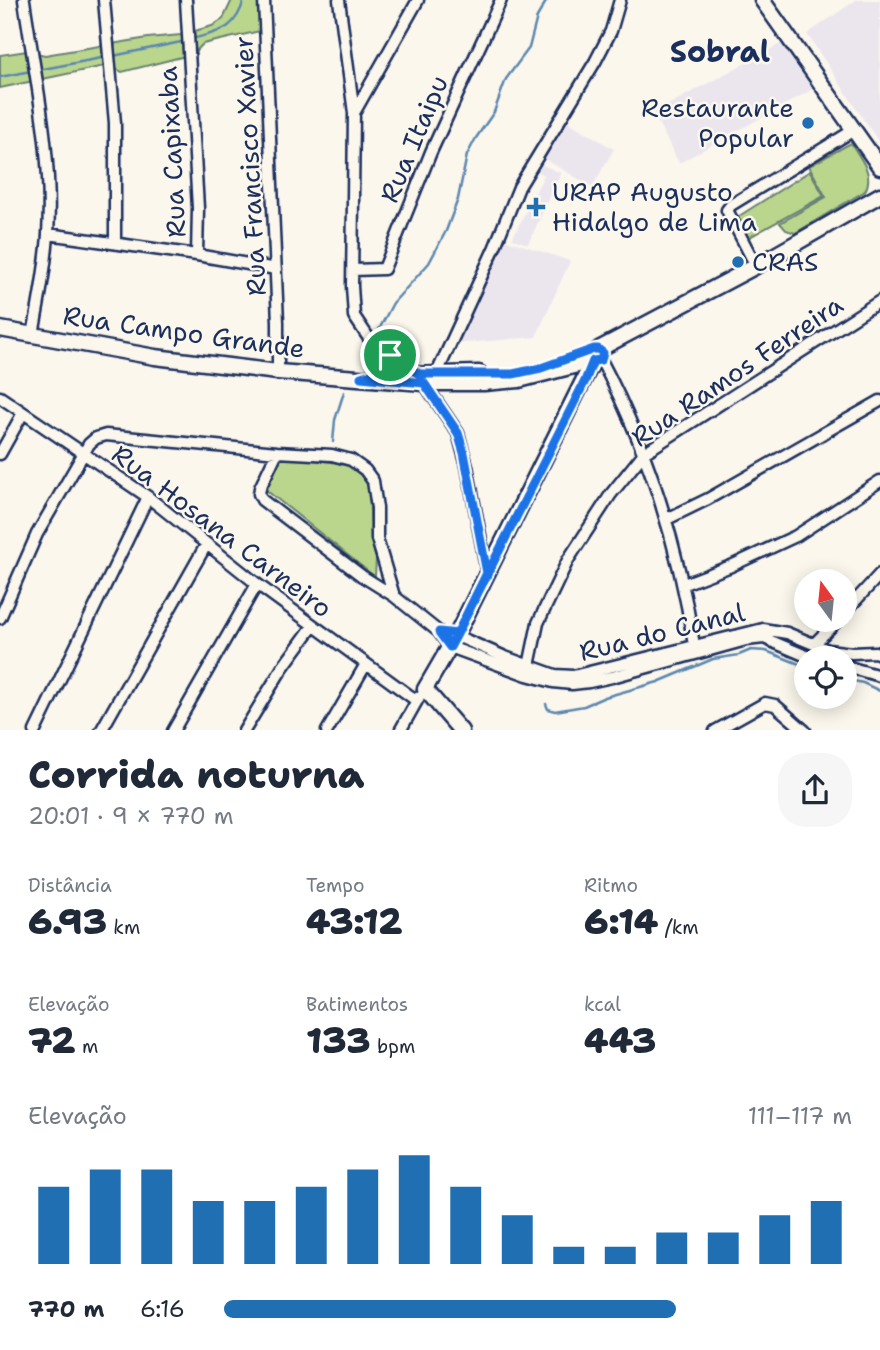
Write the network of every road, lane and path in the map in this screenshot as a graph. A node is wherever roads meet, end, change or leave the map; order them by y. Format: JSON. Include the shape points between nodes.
{"nodes":[{"id":1,"x":24,"y":0,"type":"edge"},
{"id":2,"x":104,"y":0,"type":"edge"},
{"id":3,"x":186,"y":0,"type":"edge"},
{"id":4,"x":264,"y":0,"type":"edge"},
{"id":5,"x":339,"y":0,"type":"edge"},
{"id":6,"x":418,"y":0,"type":"edge"},
{"id":7,"x":501,"y":0,"type":"edge"},
{"id":8,"x":620,"y":0,"type":"edge"},
{"id":9,"x":762,"y":0,"type":"edge"},
{"id":10,"x":354,"y":113,"type":"junction"},
{"id":11,"x":854,"y":130,"type":"junction"},
{"id":12,"x":880,"y":167,"type":"edge"},
{"id":13,"x":880,"y":195,"type":"edge"},
{"id":14,"x":48,"y":234,"type":"junction"},
{"id":15,"x":115,"y":242,"type":"junction"},
{"id":16,"x":197,"y":255,"type":"junction"},
{"id":17,"x":756,"y":266,"type":"junction"},
{"id":18,"x":276,"y":269,"type":"junction"},
{"id":19,"x":353,"y":271,"type":"junction"},
{"id":20,"x":880,"y":301,"type":"edge"},
{"id":21,"x":0,"y":330,"type":"edge"},
{"id":22,"x":33,"y":335,"type":"junction"},
{"id":23,"x":390,"y":355,"type":"junction"},
{"id":24,"x":596,"y":355,"type":"junction"},
{"id":25,"x":278,"y":373,"type":"junction"},
{"id":26,"x":436,"y":373,"type":"junction"},
{"id":27,"x":361,"y":377,"type":"junction"},
{"id":28,"x":421,"y":379,"type":"junction"},
{"id":29,"x":0,"y":397,"type":"edge"},
{"id":30,"x":880,"y":401,"type":"edge"},
{"id":31,"x":23,"y":413,"type":"junction"},
{"id":32,"x":277,"y":452,"type":"junction"},
{"id":33,"x":644,"y":453,"type":"junction"},
{"id":34,"x":0,"y":454,"type":"edge"},
{"id":35,"x":84,"y":454,"type":"junction"},
{"id":36,"x":880,"y":481,"type":"edge"},
{"id":37,"x":148,"y":497,"type":"junction"},
{"id":38,"x":667,"y":519,"type":"junction"},
{"id":39,"x":206,"y":545,"type":"junction"},
{"id":40,"x":487,"y":573,"type":"junction"},
{"id":41,"x":880,"y":574,"type":"edge"},
{"id":42,"x":257,"y":584,"type":"junction"},
{"id":43,"x":684,"y":584,"type":"junction"},
{"id":44,"x":394,"y":596,"type":"junction"},
{"id":45,"x":858,"y":598,"type":"edge"},
{"id":46,"x":0,"y":618,"type":"edge"},
{"id":47,"x":313,"y":626,"type":"junction"},
{"id":48,"x":826,"y":632,"type":"edge"},
{"id":49,"x":453,"y":641,"type":"junction"},
{"id":50,"x":815,"y":643,"type":"junction"},
{"id":51,"x":694,"y":645,"type":"junction"},
{"id":52,"x":794,"y":651,"type":"edge"},
{"id":53,"x":880,"y":654,"type":"edge"},
{"id":54,"x":366,"y":664,"type":"junction"},
{"id":55,"x":529,"y":666,"type":"junction"},
{"id":56,"x":857,"y":669,"type":"edge"},
{"id":57,"x":880,"y":676,"type":"edge"},
{"id":58,"x":421,"y":695,"type":"junction"},
{"id":59,"x":35,"y":730,"type":"edge"},
{"id":60,"x":101,"y":730,"type":"edge"},
{"id":61,"x":173,"y":730,"type":"edge"},
{"id":62,"x":244,"y":730,"type":"edge"},
{"id":63,"x":327,"y":730,"type":"edge"},
{"id":64,"x":400,"y":730,"type":"edge"},
{"id":65,"x":461,"y":730,"type":"edge"},
{"id":66,"x":715,"y":730,"type":"edge"},
{"id":67,"x":805,"y":730,"type":"edge"}],
"edges":[{"from":1,"to":14,"type":"street","via":[[42,111]]},
{"from":2,"to":15,"type":"street","via":[[115,123]]},
{"from":3,"to":16,"type":"street","name":"Rua Capixaba"},
{"from":4,"to":18,"type":"street","name":"Rua Francisco Xavier"},
{"from":5,"to":10,"type":"street"},
{"from":6,"to":10,"type":"street"},
{"from":7,"to":19,"type":"street","name":"Rua Itaipu","via":[[431,152],[384,269]]},
{"from":8,"to":26,"type":"street","via":[[595,62],[519,187]]},
{"from":9,"to":11,"type":"street"},
{"from":10,"to":19,"type":"street"},
{"from":11,"to":12,"type":"street"},
{"from":11,"to":17,"type":"street","via":[[727,210]]},
{"from":13,"to":17,"type":"street","name":"Rua Campo Grande"},
{"from":14,"to":15,"type":"street"},
{"from":14,"to":22,"type":"street"},
{"from":15,"to":16,"type":"street"},
{"from":16,"to":18,"type":"street"},
{"from":17,"to":24,"type":"street","name":"Rua Campo Grande"},
{"from":18,"to":25,"type":"street","name":"Rua Francisco Xavier"},
{"from":19,"to":23,"type":"street","via":[[354,316],[368,337]]},
{"from":20,"to":33,"type":"street","name":"Rua Ramos Ferreira"},
{"from":21,"to":22,"type":"street","name":"Rua Campo Grande"},
{"from":22,"to":25,"type":"street","name":"Rua Campo Grande"},
{"from":23,"to":27,"type":"street","via":[[389,369]]},
{"from":23,"to":28,"type":"street"},
{"from":24,"to":26,"type":"street","name":"Rua Campo Grande","via":[[513,374]]},
{"from":24,"to":28,"type":"street","name":"Rua Campo Grande","via":[[537,376],[500,382]]},
{"from":24,"to":33,"type":"street","via":[[623,401]]},
{"from":24,"to":40,"type":"street"},
{"from":25,"to":27,"type":"street","name":"Rua Campo Grande"},
{"from":26,"to":28,"type":"street","name":"Rua Campo Grande"},
{"from":27,"to":28,"type":"street","name":"Rua Campo Grande"},
{"from":28,"to":40,"type":"street","via":[[458,433]]},
{"from":29,"to":31,"type":"street","name":"Rua Hosana Carneiro"},
{"from":30,"to":38,"type":"street"},
{"from":31,"to":34,"type":"street"},
{"from":31,"to":35,"type":"street","name":"Rua Hosana Carneiro"},
{"from":32,"to":35,"type":"street","via":[[106,435],[89,444]]},
{"from":32,"to":44,"type":"street","via":[[260,488],[262,500]]},
{"from":32,"to":44,"type":"street","via":[[332,454],[365,470],[373,481],[377,539]]},
{"from":33,"to":38,"type":"street"},
{"from":33,"to":55,"type":"street","name":"Rua Ramos Ferreira","via":[[568,560],[538,623]]},
{"from":35,"to":37,"type":"street","name":"Rua Hosana Carneiro"},
{"from":35,"to":46,"type":"street","via":[[37,534]]},
{"from":36,"to":43,"type":"street","via":[[796,536]]},
{"from":37,"to":39,"type":"street","name":"Rua Hosana Carneiro"},
{"from":37,"to":59,"type":"street"},
{"from":38,"to":43,"type":"street"},
{"from":39,"to":42,"type":"street","name":"Rua Hosana Carneiro"},
{"from":39,"to":60,"type":"street"},
{"from":40,"to":49,"type":"street"},
{"from":41,"to":45,"type":"street"},
{"from":42,"to":47,"type":"street","name":"Rua Hosana Carneiro"},
{"from":42,"to":61,"type":"street"},
{"from":43,"to":51,"type":"street"},
{"from":44,"to":49,"type":"street"},
{"from":47,"to":54,"type":"street","name":"Rua Hosana Carneiro"},
{"from":47,"to":62,"type":"street"},
{"from":48,"to":50,"type":"street"},
{"from":49,"to":52,"type":"street","name":"Rua do Canal","via":[[527,675],[572,684],[746,640],[764,638]]},
{"from":49,"to":55,"type":"street","name":"Rua do Canal"},
{"from":49,"to":58,"type":"street"},
{"from":50,"to":51,"type":"street","name":"Rua do Canal","via":[[763,629]]},
{"from":50,"to":53,"type":"street","name":"Rua do Canal","via":[[828,650]]},
{"from":51,"to":55,"type":"street","name":"Rua do Canal","via":[[573,676]]},
{"from":54,"to":58,"type":"street","name":"Rua Hosana Carneiro"},
{"from":54,"to":63,"type":"street"},
{"from":56,"to":57,"type":"street"},
{"from":58,"to":64,"type":"street"},
{"from":58,"to":65,"type":"street"},
{"from":66,"to":67,"type":"street","via":[[765,703],[775,705]]}]}
